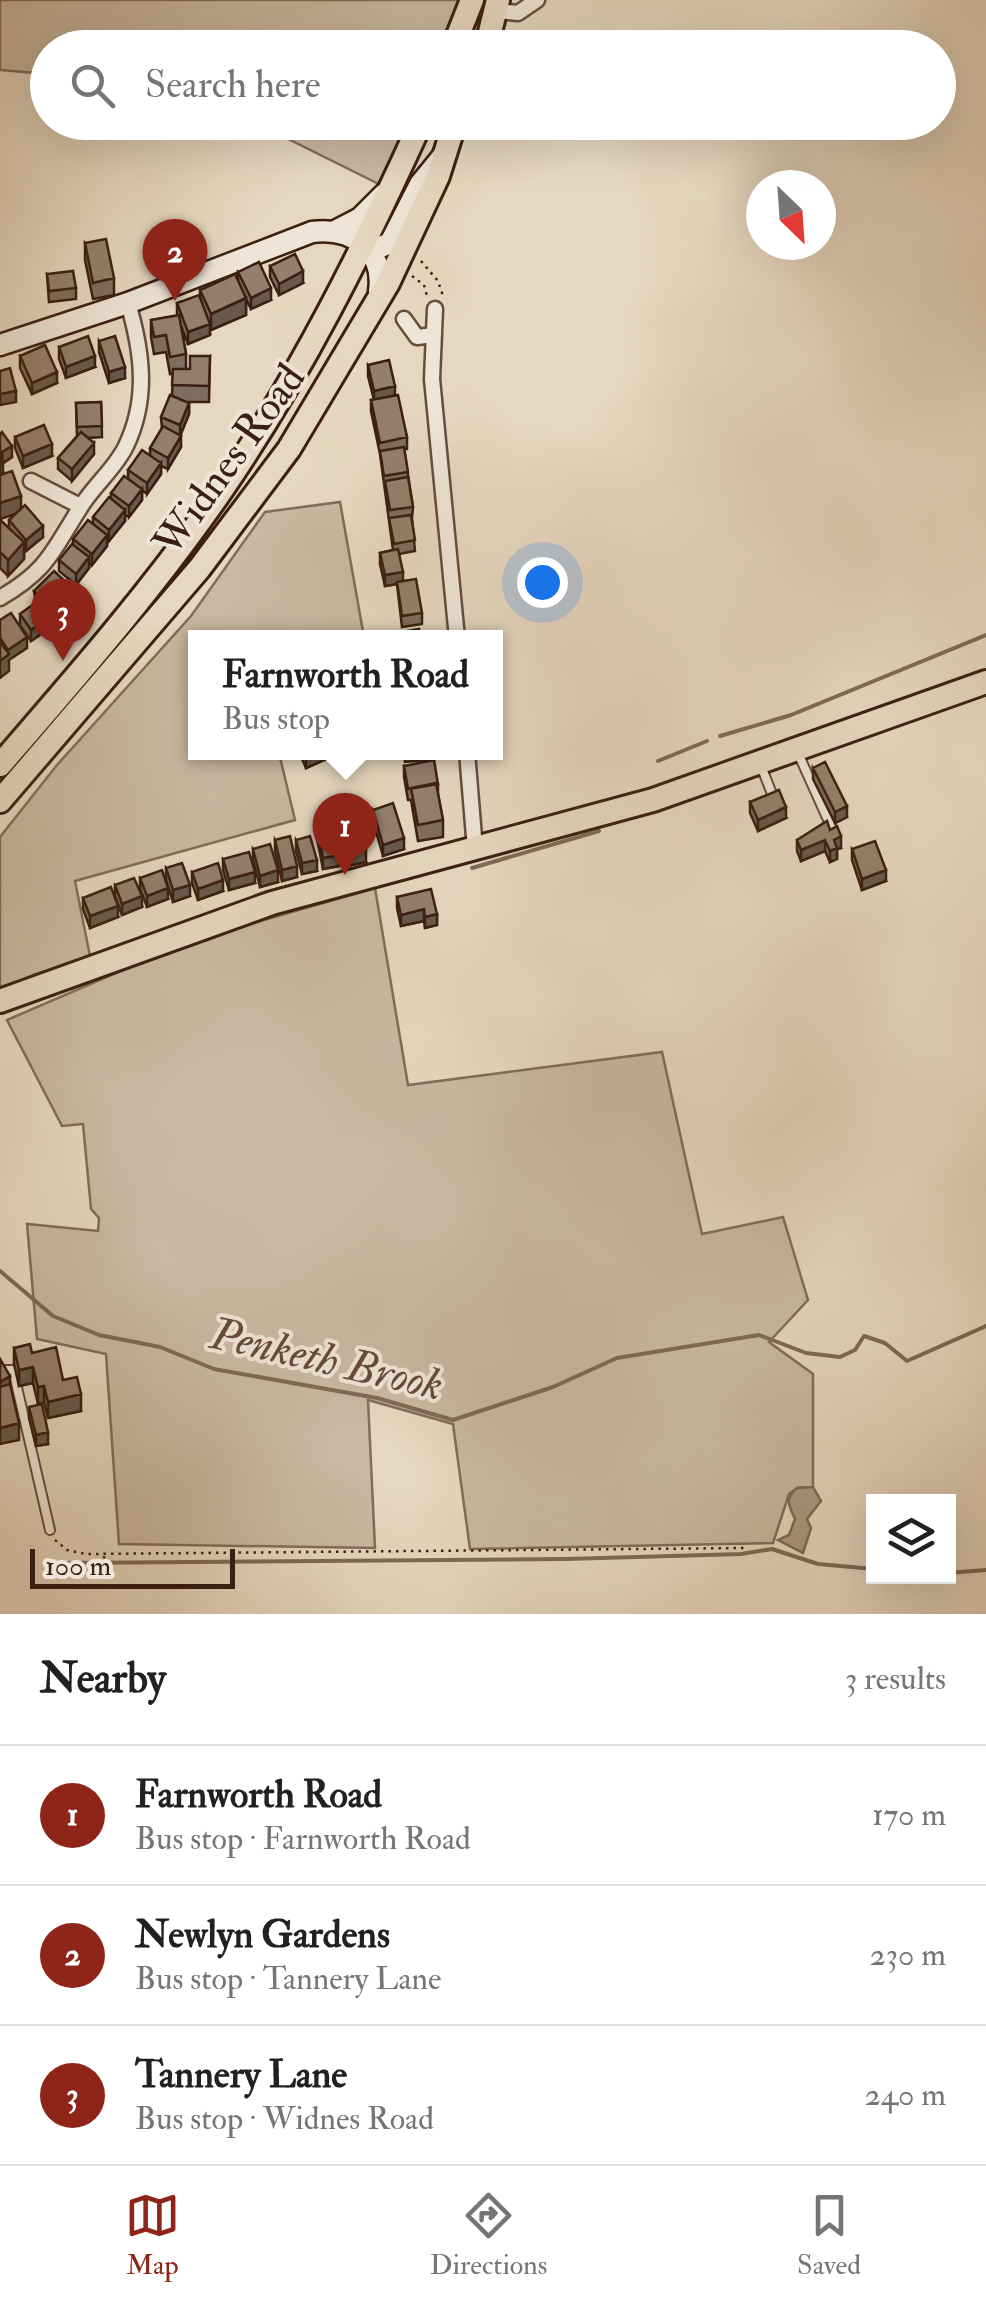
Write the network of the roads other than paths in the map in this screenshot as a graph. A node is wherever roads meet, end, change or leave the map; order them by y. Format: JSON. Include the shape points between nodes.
{"nodes":[{"id":1,"x":472,"y":0,"type":"edge"},
{"id":2,"x":536,"y":0,"type":"edge"},
{"id":3,"x":498,"y":6,"type":"edge"},
{"id":4,"x":460,"y":30,"type":"edge"},
{"id":5,"x":413,"y":140,"type":"edge"},
{"id":6,"x":449,"y":140,"type":"edge"},
{"id":7,"x":442,"y":157,"type":"junction"},
{"id":8,"x":395,"y":180,"type":"junction"},
{"id":9,"x":334,"y":232,"type":"junction"},
{"id":10,"x":364,"y":245,"type":"junction"},
{"id":11,"x":383,"y":287,"type":"junction"},
{"id":12,"x":128,"y":303,"type":"junction"},
{"id":13,"x":435,"y":310,"type":"road end"},
{"id":14,"x":404,"y":319,"type":"dead end"},
{"id":15,"x":434,"y":335,"type":"junction"},
{"id":16,"x":0,"y":346,"type":"edge"},
{"id":17,"x":31,"y":481,"type":"dead end"},
{"id":18,"x":80,"y":506,"type":"junction"},
{"id":19,"x":0,"y":598,"type":"edge"},
{"id":20,"x":456,"y":630,"type":"edge"},
{"id":21,"x":986,"y":682,"type":"edge"},
{"id":22,"x":795,"y":748,"type":"junction"},
{"id":23,"x":468,"y":760,"type":"edge"},
{"id":24,"x":759,"y":762,"type":"junction"},
{"id":25,"x":0,"y":765,"type":"edge"},
{"id":26,"x":774,"y":799,"type":"edge"},
{"id":27,"x":0,"y":802,"type":"edge"},
{"id":28,"x":834,"y":833,"type":"edge"},
{"id":29,"x":475,"y":849,"type":"junction"},
{"id":30,"x":0,"y":1001,"type":"edge"},
{"id":31,"x":0,"y":1370,"type":"edge"},
{"id":32,"x":50,"y":1530,"type":"road end"}],
"edges":[{"from":1,"to":4,"type":"main road"},
{"from":2,"to":3,"type":"street","via":[[518,13]]},
{"from":5,"to":8,"type":"main road","name":"Widnes Road"},
{"from":6,"to":7,"type":"main road","name":"Widnes Road"},
{"from":7,"to":10,"type":"street","via":[[390,243]]},
{"from":7,"to":11,"type":"main road","name":"Widnes Road"},
{"from":8,"to":9,"type":"street","via":[[360,218]]},
{"from":8,"to":10,"type":"main road","name":"Widnes Road"},
{"from":9,"to":10,"type":"street"},
{"from":9,"to":12,"type":"street","via":[[281,240]]},
{"from":10,"to":11,"type":"street","via":[[379,261]]},
{"from":10,"to":25,"type":"main road","name":"Widnes Road","via":[[222,490],[151,587]]},
{"from":11,"to":27,"type":"main road","name":"Widnes Road","via":[[317,405],[249,505]]},
{"from":12,"to":16,"type":"street"},
{"from":12,"to":18,"type":"street","via":[[144,358],[127,445]]},
{"from":13,"to":15,"type":"street"},
{"from":14,"to":15,"type":"street","via":[[417,337]]},
{"from":15,"to":20,"type":"street","via":[[432,379]]},
{"from":17,"to":18,"type":"street"},
{"from":18,"to":19,"type":"street","via":[[61,546],[29,581]]},
{"from":21,"to":22,"type":"main road"},
{"from":22,"to":24,"type":"main road"},
{"from":22,"to":28,"type":"lane"},
{"from":23,"to":29,"type":"street"},
{"from":24,"to":26,"type":"lane"},
{"from":24,"to":29,"type":"main road","via":[[653,800]]},
{"from":29,"to":30,"type":"main road","via":[[210,923]]},
{"from":31,"to":32,"type":"lane","via":[[13,1370]]}]}
